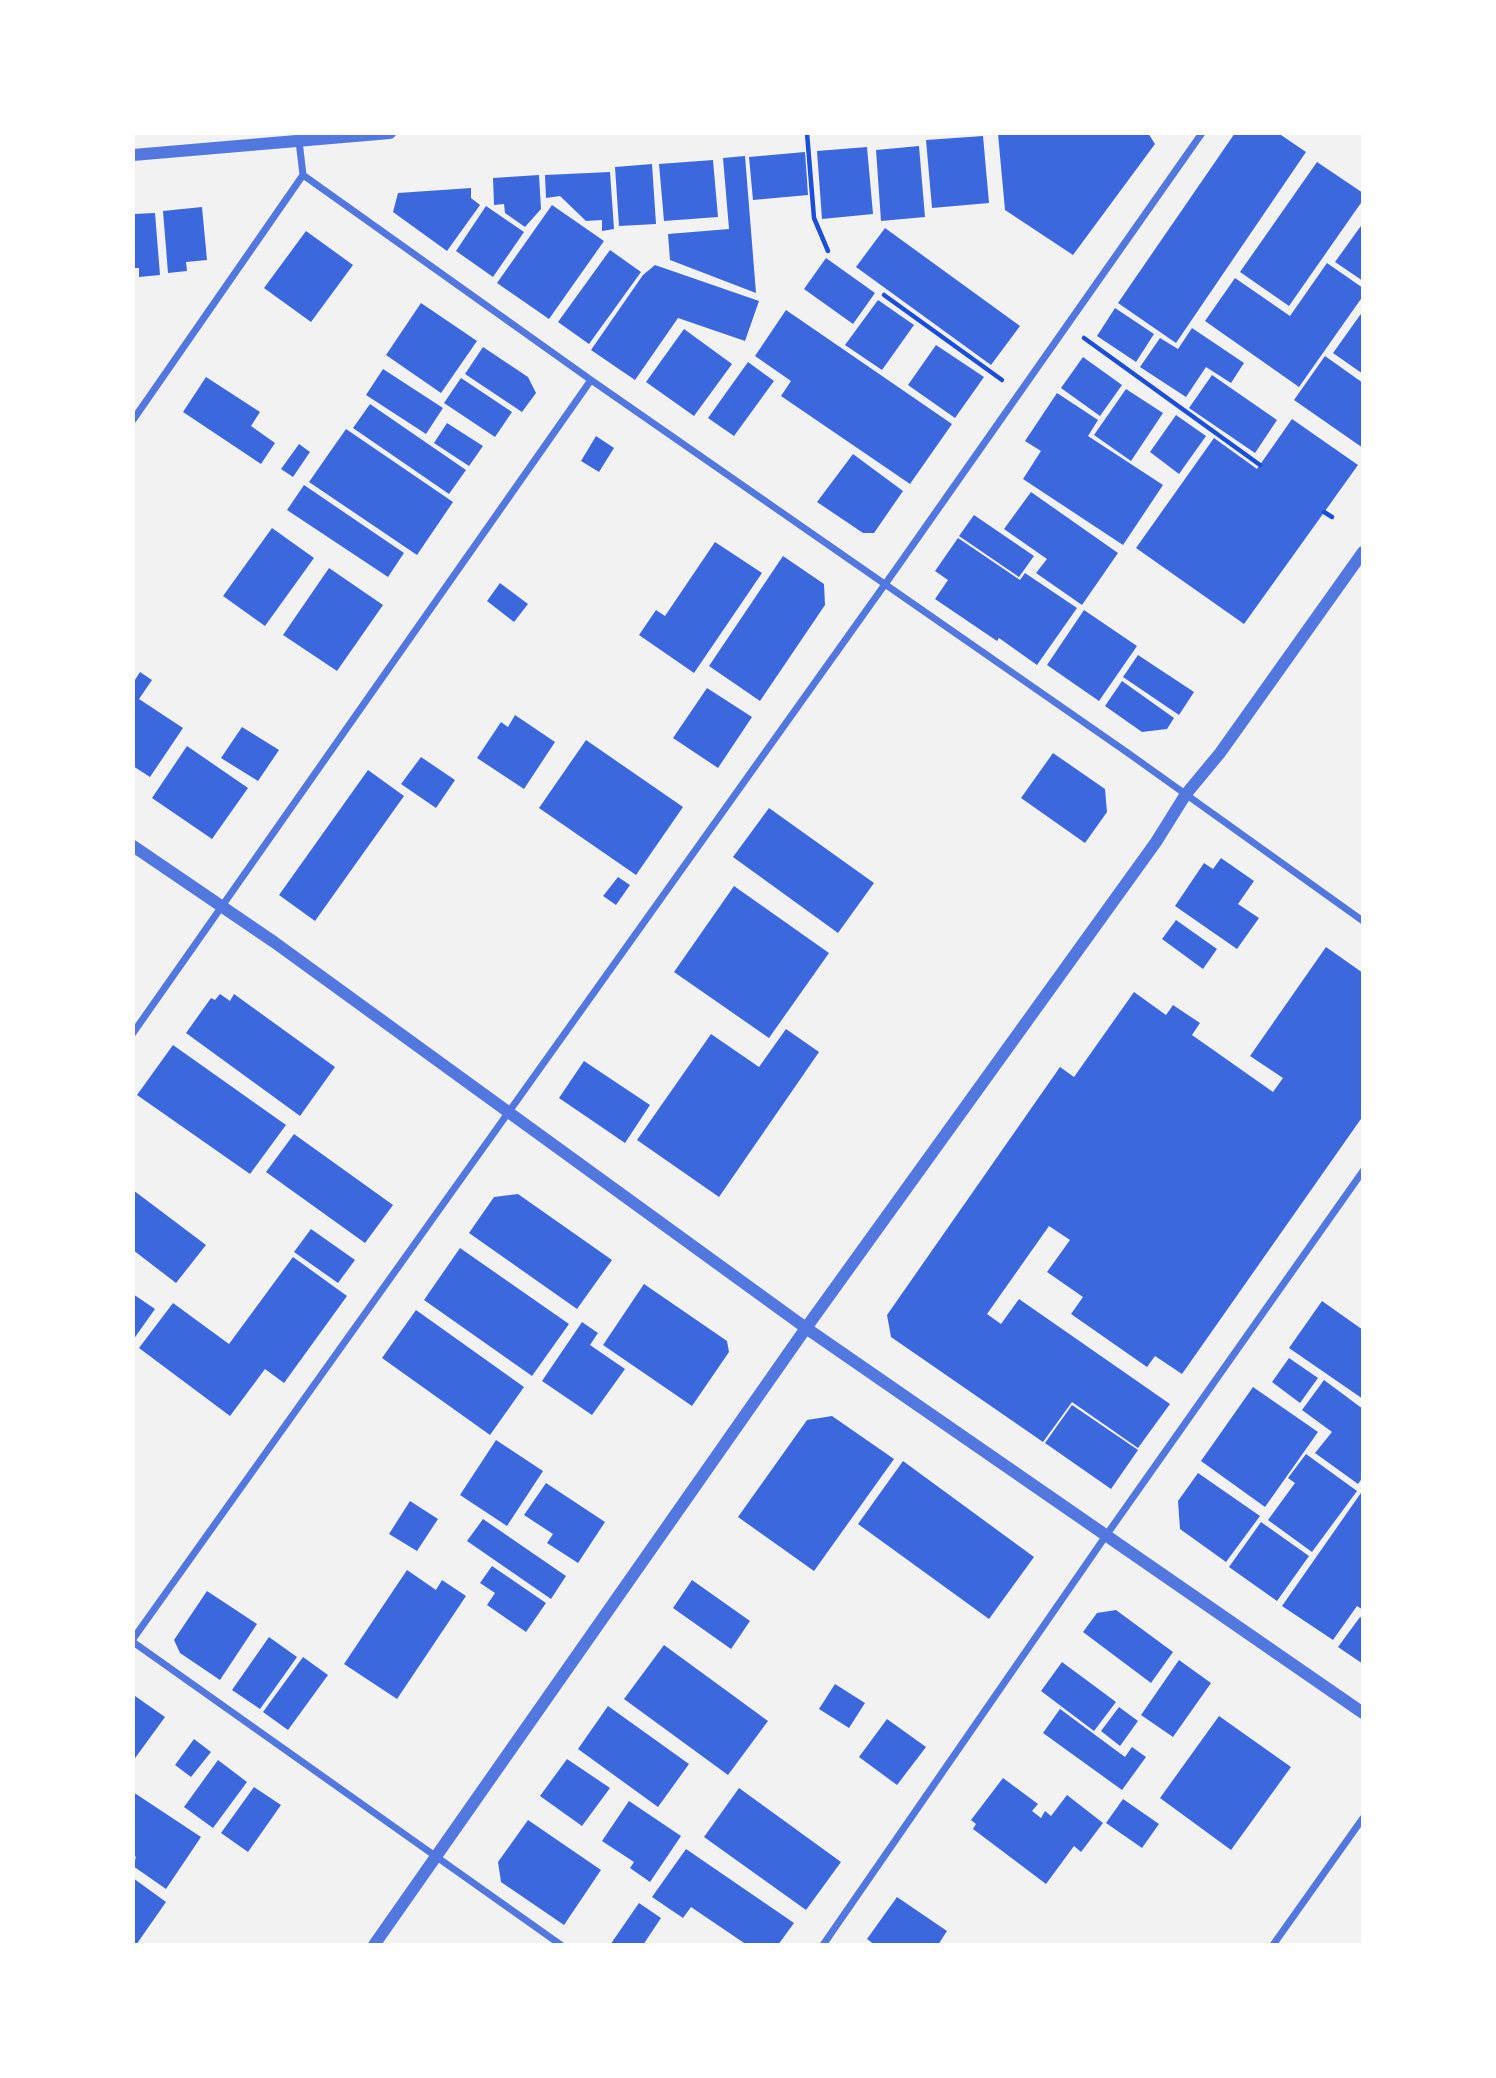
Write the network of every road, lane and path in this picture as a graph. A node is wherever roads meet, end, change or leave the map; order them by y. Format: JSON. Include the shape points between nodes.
{"nodes":[{"id":1,"x":390,"y":133,"type":"edge"},
{"id":2,"x":807,"y":133,"type":"edge"},
{"id":3,"x":1202,"y":133,"type":"edge"},
{"id":4,"x":299,"y":141,"type":"junction"},
{"id":5,"x":133,"y":155,"type":"edge"},
{"id":6,"x":303,"y":175,"type":"junction"},
{"id":7,"x":828,"y":251,"type":"dead end"},
{"id":8,"x":884,"y":295,"type":"dead end"},
{"id":9,"x":1067,"y":326,"type":"junction"},
{"id":10,"x":591,"y":380,"type":"junction"},
{"id":11,"x":1020,"y":392,"type":"junction"},
{"id":12,"x":133,"y":420,"type":"edge"},
{"id":13,"x":1260,"y":465,"type":"dead end"},
{"id":14,"x":1324,"y":512,"type":"dead end"},
{"id":15,"x":1332,"y":517,"type":"dead end"},
{"id":16,"x":1363,"y":552,"type":"edge"},
{"id":17,"x":885,"y":582,"type":"junction"},
{"id":18,"x":1186,"y":794,"type":"junction"},
{"id":19,"x":133,"y":846,"type":"edge"},
{"id":20,"x":223,"y":906,"type":"junction"},
{"id":21,"x":1363,"y":921,"type":"edge"},
{"id":22,"x":133,"y":1033,"type":"edge"},
{"id":23,"x":508,"y":1112,"type":"junction"},
{"id":24,"x":1363,"y":1171,"type":"edge"},
{"id":25,"x":806,"y":1328,"type":"junction"},
{"id":26,"x":1105,"y":1537,"type":"junction"},
{"id":27,"x":133,"y":1641,"type":"edge"},
{"id":28,"x":1363,"y":1713,"type":"edge"},
{"id":29,"x":1363,"y":1818,"type":"edge"},
{"id":30,"x":436,"y":1857,"type":"junction"},
{"id":31,"x":374,"y":1945,"type":"edge"},
{"id":32,"x":561,"y":1945,"type":"edge"},
{"id":33,"x":823,"y":1945,"type":"edge"},
{"id":34,"x":1273,"y":1945,"type":"edge"}],
"edges":[{"from":1,"to":4,"type":"street"},
{"from":2,"to":7,"type":"path","via":[[814,218]]},
{"from":3,"to":9,"type":"street"},
{"from":4,"to":5,"type":"street"},
{"from":4,"to":6,"type":"street"},
{"from":6,"to":10,"type":"street"},
{"from":6,"to":12,"type":"street"},
{"from":8,"to":11,"type":"path"},
{"from":9,"to":11,"type":"street"},
{"from":9,"to":13,"type":"path"},
{"from":10,"to":17,"type":"street"},
{"from":10,"to":20,"type":"street"},
{"from":11,"to":17,"type":"street"},
{"from":14,"to":15,"type":"path"},
{"from":16,"to":18,"type":"street"},
{"from":17,"to":18,"type":"street"},
{"from":17,"to":23,"type":"street"},
{"from":18,"to":21,"type":"street"},
{"from":18,"to":25,"type":"street"},
{"from":19,"to":20,"type":"street"},
{"from":20,"to":22,"type":"street"},
{"from":20,"to":23,"type":"street"},
{"from":23,"to":25,"type":"street"},
{"from":23,"to":27,"type":"street"},
{"from":24,"to":26,"type":"street"},
{"from":25,"to":26,"type":"street"},
{"from":25,"to":30,"type":"street"},
{"from":26,"to":28,"type":"street"},
{"from":26,"to":33,"type":"street"},
{"from":27,"to":30,"type":"street"},
{"from":29,"to":34,"type":"street"},
{"from":30,"to":31,"type":"street"},
{"from":30,"to":32,"type":"street"}]}
